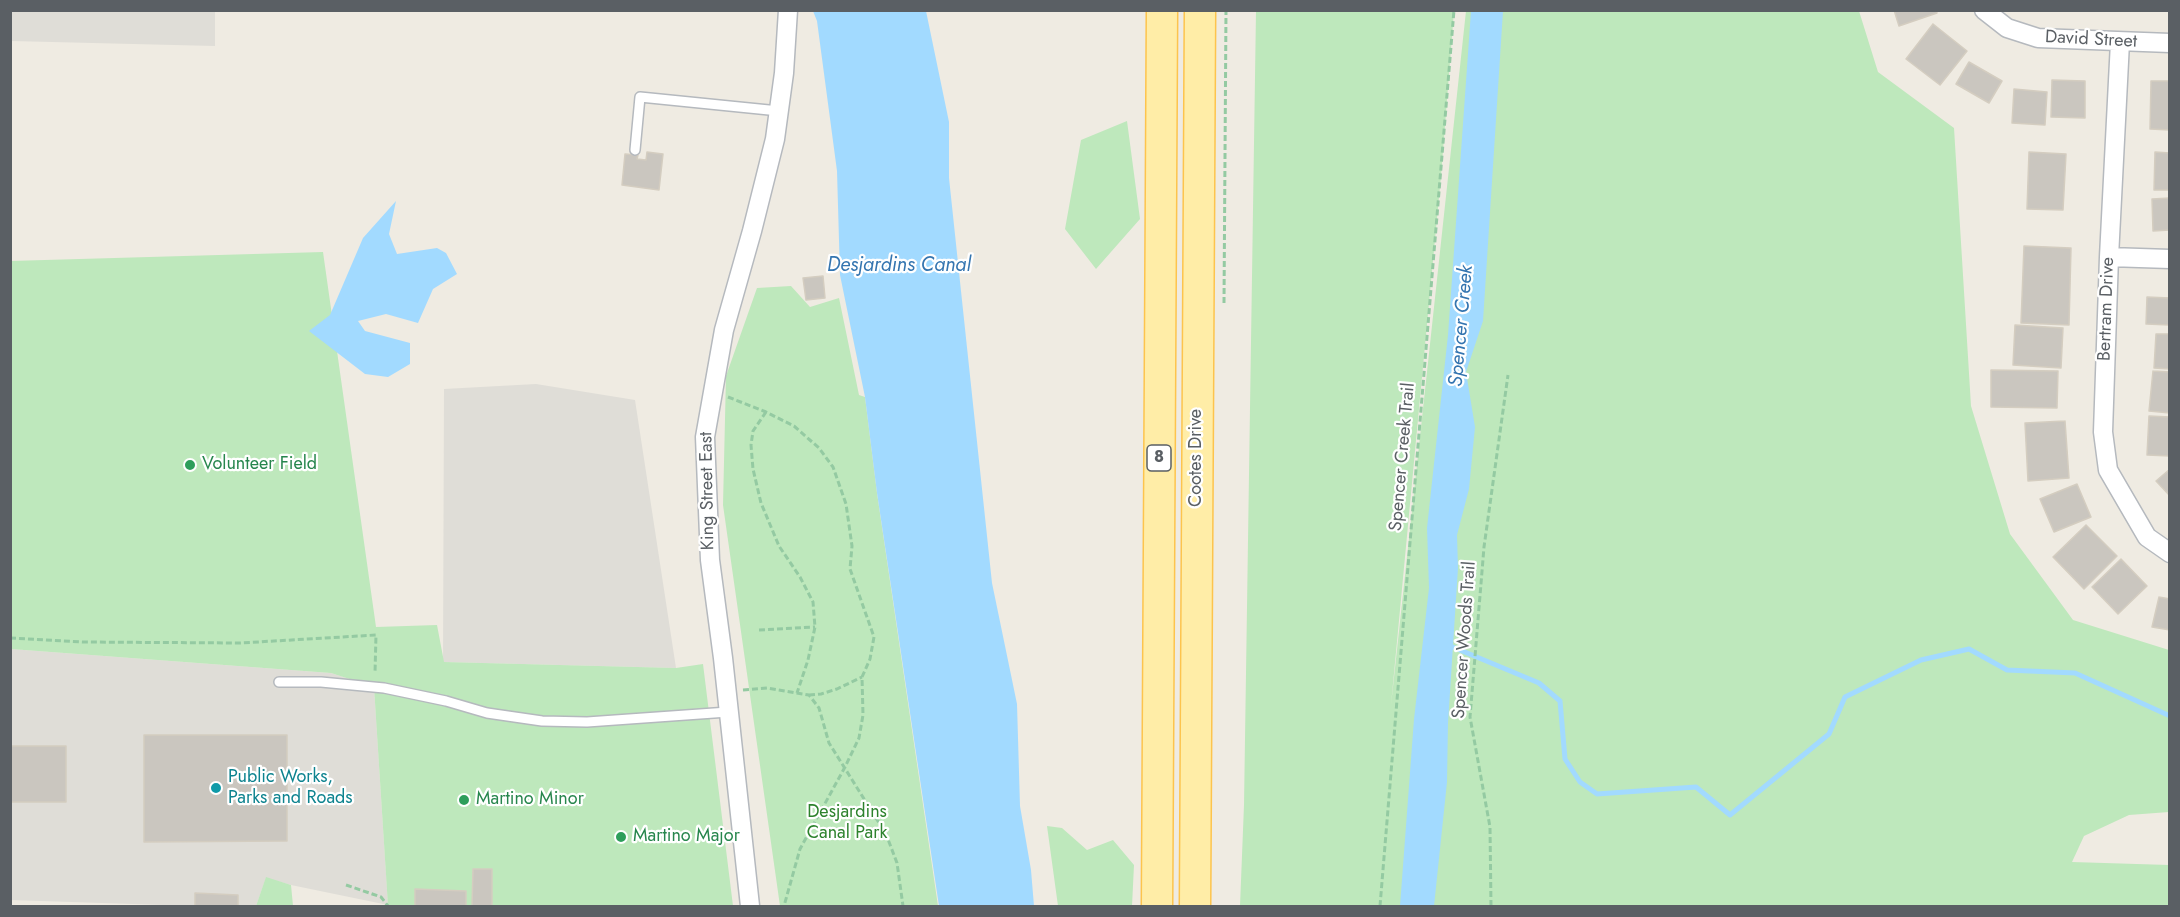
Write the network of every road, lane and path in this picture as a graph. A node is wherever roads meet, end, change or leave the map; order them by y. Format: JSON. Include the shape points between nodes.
{"nodes":[{"id":1,"x":788,"y":10,"type":"edge"},
{"id":2,"x":1162,"y":10,"type":"edge"},
{"id":3,"x":1200,"y":10,"type":"edge"},
{"id":4,"x":1454,"y":10,"type":"edge"},
{"id":5,"x":1984,"y":10,"type":"edge"},
{"id":6,"x":2120,"y":42,"type":"junction"},
{"id":7,"x":2169,"y":43,"type":"edge"},
{"id":8,"x":778,"y":111,"type":"junction"},
{"id":9,"x":634,"y":150,"type":"dead end"},
{"id":10,"x":2109,"y":257,"type":"junction"},
{"id":11,"x":2169,"y":259,"type":"edge"},
{"id":12,"x":1508,"y":375,"type":"dead end"},
{"id":13,"x":713,"y":390,"type":"junction"},
{"id":14,"x":766,"y":411,"type":"junction"},
{"id":15,"x":2169,"y":553,"type":"edge"},
{"id":16,"x":815,"y":627,"type":"junction"},
{"id":17,"x":759,"y":630,"type":"dead end"},
{"id":18,"x":10,"y":638,"type":"edge"},
{"id":19,"x":862,"y":677,"type":"junction"},
{"id":20,"x":279,"y":682,"type":"dead end"},
{"id":21,"x":374,"y":687,"type":"junction"},
{"id":22,"x":726,"y":692,"type":"junction"},
{"id":23,"x":797,"y":693,"type":"junction"},
{"id":24,"x":808,"y":695,"type":"junction"},
{"id":25,"x":728,"y":712,"type":"junction"},
{"id":26,"x":845,"y":767,"type":"junction"},
{"id":27,"x":346,"y":885,"type":"dead end"},
{"id":28,"x":388,"y":906,"type":"edge"},
{"id":29,"x":750,"y":906,"type":"edge"},
{"id":30,"x":784,"y":906,"type":"edge"},
{"id":31,"x":903,"y":906,"type":"edge"},
{"id":32,"x":1157,"y":906,"type":"edge"},
{"id":33,"x":1195,"y":906,"type":"edge"},
{"id":34,"x":1380,"y":906,"type":"edge"},
{"id":35,"x":1491,"y":906,"type":"edge"}],
"edges":[{"from":1,"to":8,"type":"street","name":"King Street East"},
{"from":2,"to":32,"type":"main road","name":"Cootes Drive","number":"8"},
{"from":3,"to":33,"type":"main road","name":"Cootes Drive","number":"8"},
{"from":4,"to":34,"type":"path","name":"Spencer Creek Trail"},
{"from":5,"to":6,"type":"street","name":"David Street","via":[[2007,28],[2038,38]]},
{"from":6,"to":7,"type":"street","name":"David Street"},
{"from":6,"to":10,"type":"street","name":"Bertram Drive"},
{"from":8,"to":9,"type":"lane","via":[[640,97]]},
{"from":8,"to":13,"type":"street","name":"King Street East","via":[[776,139],[724,330]]},
{"from":10,"to":11,"type":"street"},
{"from":10,"to":15,"type":"street","name":"Bertram Drive","via":[[2103,410],[2108,470],[2147,537]]},
{"from":12,"to":35,"type":"path","name":"Spencer Woods Trail","via":[[1484,547],[1470,717],[1490,827]]},
{"from":13,"to":14,"type":"path"},
{"from":13,"to":22,"type":"street","name":"King Street East","via":[[705,437],[705,490]]},
{"from":14,"to":16,"type":"path","via":[[753,431],[753,469],[761,503],[779,546],[813,602]]},
{"from":14,"to":19,"type":"path","via":[[794,426],[833,467],[846,504],[852,546],[850,569],[874,637]]},
{"from":16,"to":17,"type":"path"},
{"from":16,"to":23,"type":"path"},
{"from":18,"to":21,"type":"path","via":[[240,643],[376,634]]},
{"from":19,"to":24,"type":"path","via":[[837,689]]},
{"from":19,"to":26,"type":"path","via":[[859,738]]},
{"from":20,"to":21,"type":"lane"},
{"from":21,"to":25,"type":"lane","via":[[487,713],[542,721],[587,722]]},
{"from":22,"to":23,"type":"path","via":[[767,688]]},
{"from":22,"to":25,"type":"street","name":"King Street East"},
{"from":23,"to":24,"type":"path"},
{"from":24,"to":26,"type":"path","via":[[819,708],[829,743]]},
{"from":25,"to":29,"type":"street","name":"King Street East"},
{"from":26,"to":30,"type":"path","via":[[800,849]]},
{"from":26,"to":31,"type":"path","via":[[886,834],[897,863]]},
{"from":27,"to":28,"type":"path","via":[[381,897]]}]}
